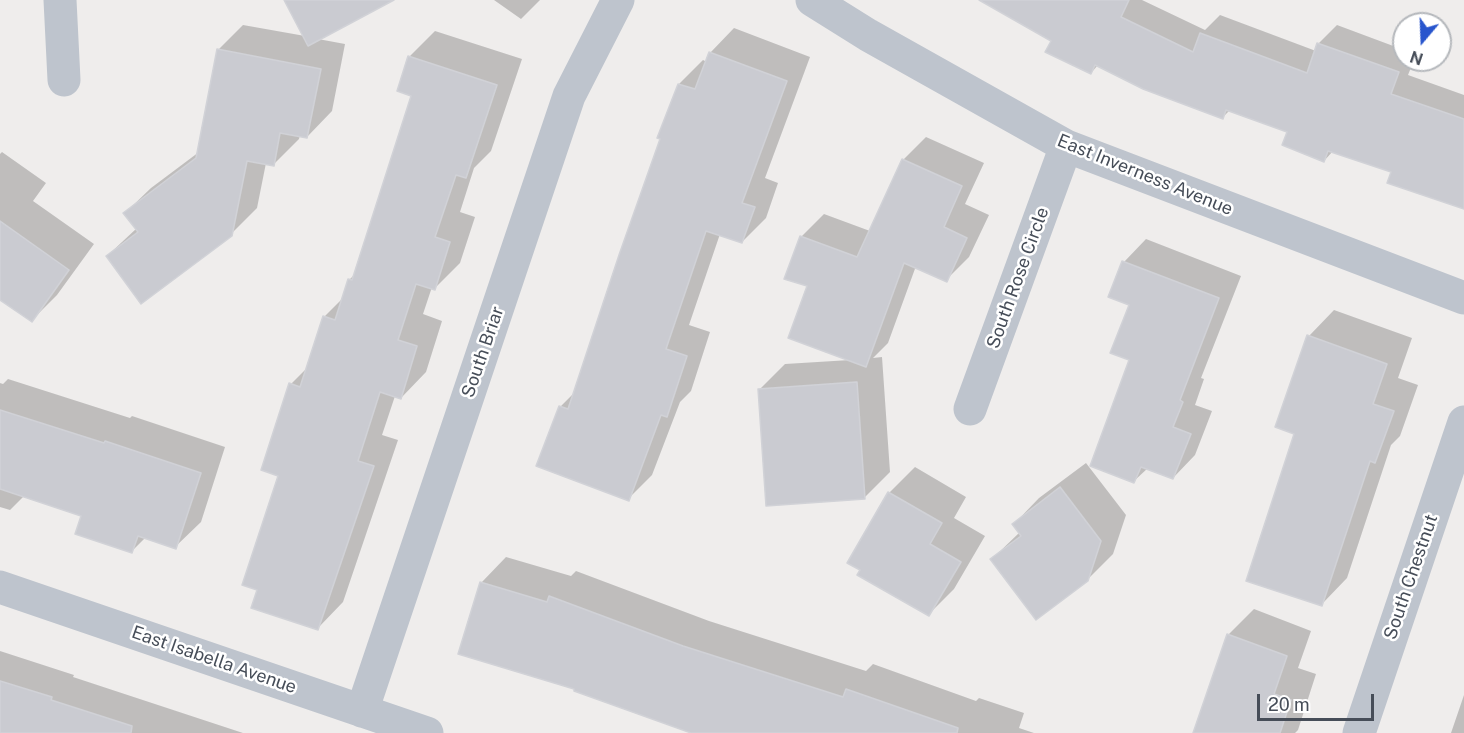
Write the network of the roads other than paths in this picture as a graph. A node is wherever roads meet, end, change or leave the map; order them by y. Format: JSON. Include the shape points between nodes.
{"nodes":[{"id":1,"x":60,"y":0,"type":"edge"},
{"id":2,"x":618,"y":0,"type":"edge"},
{"id":3,"x":812,"y":0,"type":"edge"},
{"id":4,"x":64,"y":80,"type":"dead end"},
{"id":5,"x":1066,"y":146,"type":"junction"},
{"id":6,"x":1464,"y":298,"type":"edge"},
{"id":7,"x":970,"y":410,"type":"dead end"},
{"id":8,"x":1464,"y":422,"type":"edge"},
{"id":9,"x":0,"y":587,"type":"edge"},
{"id":10,"x":362,"y":711,"type":"junction"},
{"id":11,"x":428,"y":733,"type":"edge"},
{"id":12,"x":1359,"y":733,"type":"edge"}],
"edges":[{"from":1,"to":4,"type":"street"},
{"from":2,"to":10,"type":"street","name":"South Briar","via":[[569,96]]},
{"from":3,"to":5,"type":"street","name":"East Inverness Avenue"},
{"from":5,"to":6,"type":"street","name":"East Inverness Avenue"},
{"from":5,"to":7,"type":"street","name":"South Rose Circle"},
{"from":8,"to":12,"type":"street","name":"South Chestnut"},
{"from":9,"to":10,"type":"street","name":"East Isabella Avenue"},
{"from":10,"to":11,"type":"street","name":"East Isabella Avenue"}]}
